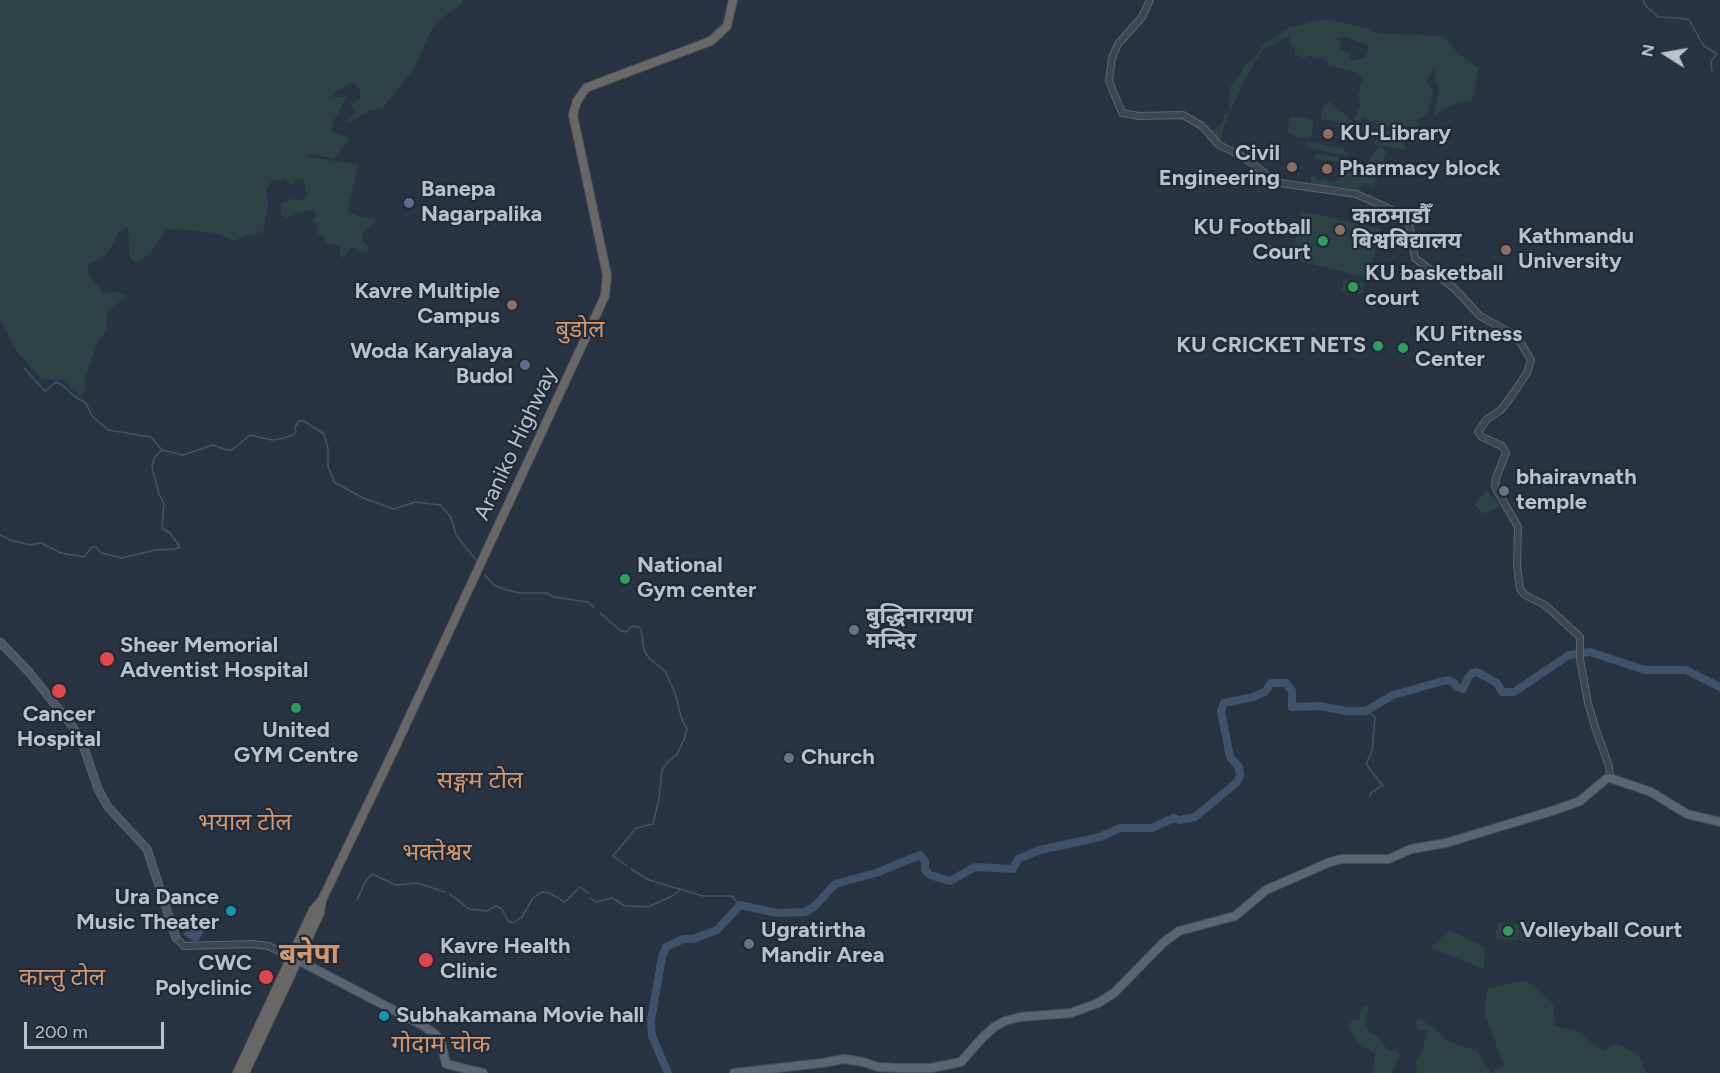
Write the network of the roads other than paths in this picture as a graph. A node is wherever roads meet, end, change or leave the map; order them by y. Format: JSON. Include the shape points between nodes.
{"nodes":[{"id":1,"x":732,"y":0,"type":"edge"},
{"id":2,"x":1150,"y":0,"type":"edge"},
{"id":3,"x":1,"y":645,"type":"edge"},
{"id":4,"x":1610,"y":778,"type":"junction"},
{"id":5,"x":1720,"y":822,"type":"edge"},
{"id":6,"x":176,"y":938,"type":"joint"},
{"id":7,"x":294,"y":958,"type":"junction"},
{"id":8,"x":237,"y":1073,"type":"edge"},
{"id":9,"x":245,"y":1073,"type":"edge"},
{"id":10,"x":483,"y":1073,"type":"edge"},
{"id":11,"x":734,"y":1073,"type":"edge"}],
"edges":[{"from":1,"to":7,"type":"highway","name":"Araniko Highway","via":[[727,26],[711,41],[586,88],[577,101],[573,115],[607,275],[604,296],[322,900],[320,913]]},
{"from":2,"to":4,"type":"street","via":[[1112,58],[1109,81],[1122,113],[1186,116],[1222,147],[1240,155],[1278,184],[1356,194],[1399,213],[1409,223],[1415,258],[1455,289],[1480,316],[1519,340],[1531,360],[1529,370],[1510,398],[1478,433],[1502,446],[1506,453],[1495,487],[1518,526],[1520,589],[1545,605],[1579,639],[1588,703],[1610,766]]},
{"from":3,"to":6,"type":"main road","via":[[35,679],[73,727],[108,807],[147,849]]},
{"from":4,"to":5,"type":"main road","via":[[1651,792],[1687,814]]},
{"from":4,"to":11,"type":"main road","via":[[1602,780],[1580,801],[1555,810],[1446,843],[1411,849],[1389,859],[1342,859],[1320,866],[1266,890],[1235,915],[1179,932],[1114,993],[1098,1003],[1071,1013],[1020,1017],[994,1027],[961,1062],[931,1068],[899,1068],[844,1059]]},
{"from":6,"to":7,"type":"street","via":[[184,946],[268,946]]},
{"from":7,"to":8,"type":"highway","name":"Araniko Highway"},
{"from":7,"to":9,"type":"highway","name":"Araniko Highway"},
{"from":7,"to":10,"type":"main road","via":[[424,1026],[441,1042],[446,1064]]}]}
